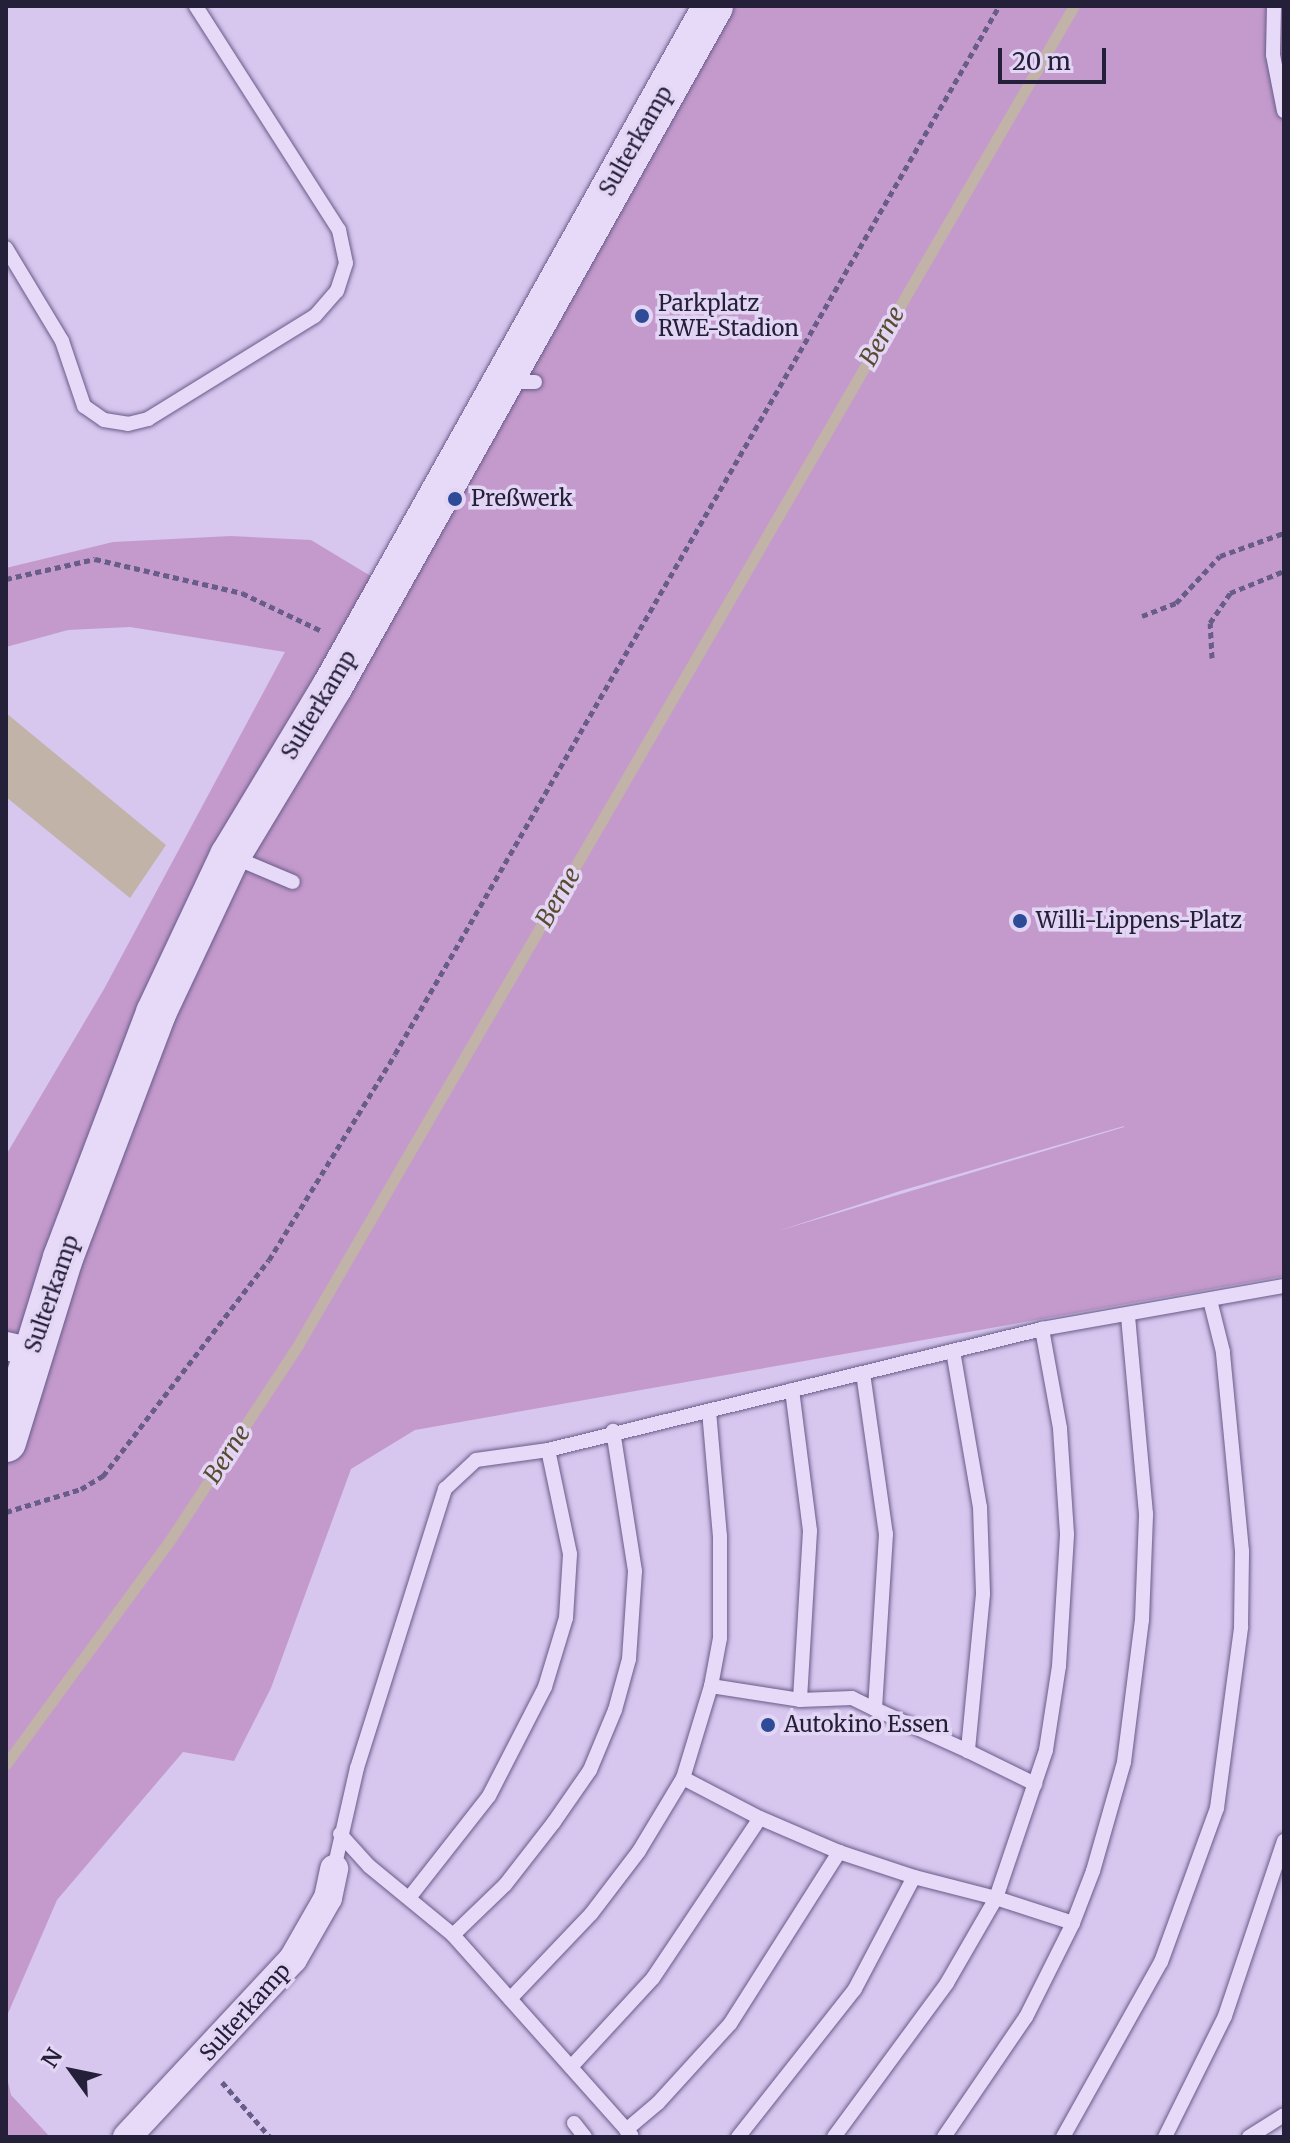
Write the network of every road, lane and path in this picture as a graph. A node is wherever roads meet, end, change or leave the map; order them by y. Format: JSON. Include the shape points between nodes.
{"nodes":[{"id":1,"x":196,"y":6,"type":"edge"},
{"id":2,"x":713,"y":6,"type":"edge"},
{"id":3,"x":999,"y":6,"type":"edge"},
{"id":4,"x":1274,"y":6,"type":"edge"},
{"id":5,"x":1284,"y":111,"type":"edge"},
{"id":6,"x":6,"y":248,"type":"edge"},
{"id":7,"x":1284,"y":533,"type":"edge"},
{"id":8,"x":1284,"y":571,"type":"edge"},
{"id":9,"x":6,"y":579,"type":"edge"},
{"id":10,"x":1142,"y":616,"type":"dead end"},
{"id":11,"x":354,"y":646,"type":"junction"},
{"id":12,"x":1212,"y":658,"type":"dead end"},
{"id":13,"x":230,"y":856,"type":"junction"},
{"id":14,"x":293,"y":882,"type":"dead end"},
{"id":15,"x":1284,"y":1286,"type":"edge"},
{"id":16,"x":1210,"y":1300,"type":"junction"},
{"id":17,"x":1128,"y":1316,"type":"junction"},
{"id":18,"x":1042,"y":1329,"type":"junction"},
{"id":19,"x":18,"y":1349,"type":"edge"},
{"id":20,"x":953,"y":1351,"type":"junction"},
{"id":21,"x":863,"y":1373,"type":"junction"},
{"id":22,"x":792,"y":1390,"type":"junction"},
{"id":23,"x":709,"y":1411,"type":"junction"},
{"id":24,"x":613,"y":1431,"type":"junction"},
{"id":25,"x":6,"y":1442,"type":"edge"},
{"id":26,"x":548,"y":1450,"type":"junction"},
{"id":27,"x":6,"y":1512,"type":"edge"},
{"id":28,"x":711,"y":1686,"type":"junction"},
{"id":29,"x":800,"y":1700,"type":"junction"},
{"id":30,"x":875,"y":1709,"type":"junction"},
{"id":31,"x":968,"y":1751,"type":"junction"},
{"id":32,"x":683,"y":1778,"type":"junction"},
{"id":33,"x":1035,"y":1784,"type":"junction"},
{"id":34,"x":760,"y":1818,"type":"junction"},
{"id":35,"x":340,"y":1834,"type":"junction"},
{"id":36,"x":1284,"y":1841,"type":"edge"},
{"id":37,"x":839,"y":1852,"type":"junction"},
{"id":38,"x":334,"y":1869,"type":"joint"},
{"id":39,"x":914,"y":1877,"type":"junction"},
{"id":40,"x":409,"y":1898,"type":"junction"},
{"id":41,"x":996,"y":1898,"type":"junction"},
{"id":42,"x":1073,"y":1923,"type":"junction"},
{"id":43,"x":453,"y":1935,"type":"junction"},
{"id":44,"x":510,"y":1999,"type":"junction"},
{"id":45,"x":203,"y":2060,"type":"junction"},
{"id":46,"x":571,"y":2067,"type":"junction"},
{"id":47,"x":1284,"y":2115,"type":"edge"},
{"id":48,"x":574,"y":2123,"type":"dead end"},
{"id":49,"x":629,"y":2134,"type":"edge"},
{"id":50,"x":127,"y":2137,"type":"edge"},
{"id":51,"x":270,"y":2137,"type":"edge"},
{"id":52,"x":585,"y":2137,"type":"edge"},
{"id":53,"x":738,"y":2137,"type":"edge"},
{"id":54,"x":834,"y":2137,"type":"edge"},
{"id":55,"x":944,"y":2137,"type":"edge"},
{"id":56,"x":1063,"y":2137,"type":"edge"},
{"id":57,"x":1165,"y":2137,"type":"edge"},
{"id":58,"x":1249,"y":2137,"type":"edge"}],
"edges":[{"from":1,"to":6,"type":"lane","via":[[339,230],[346,263],[337,291],[315,316],[148,419],[128,424],[104,420],[84,406],[62,341]]},
{"from":2,"to":11,"type":"street","name":"Sulterkamp","via":[[517,382]]},
{"from":3,"to":27,"type":"path","via":[[395,1054],[269,1260],[103,1476],[81,1489]]},
{"from":4,"to":5,"type":"lane","via":[[1273,55]]},
{"from":7,"to":10,"type":"path","via":[[1220,556],[1176,603]]},
{"from":8,"to":12,"type":"path","via":[[1230,593],[1210,623]]},
{"from":9,"to":11,"type":"path","via":[[95,559],[147,569],[242,593]]},
{"from":11,"to":13,"type":"street","name":"Sulterkamp"},
{"from":13,"to":14,"type":"lane"},
{"from":13,"to":19,"type":"street","name":"Sulterkamp","via":[[156,1013]]},
{"from":15,"to":16,"type":"lane"},
{"from":16,"to":17,"type":"lane"},
{"from":16,"to":56,"type":"lane","via":[[1223,1352],[1242,1551],[1241,1627],[1217,1808],[1161,1962]]},
{"from":17,"to":18,"type":"lane"},
{"from":17,"to":42,"type":"lane","via":[[1146,1514],[1142,1620],[1124,1762]]},
{"from":18,"to":20,"type":"lane"},
{"from":18,"to":33,"type":"lane","via":[[1060,1428],[1067,1534],[1059,1666]]},
{"from":19,"to":25,"type":"street","name":"Sulterkamp"},
{"from":20,"to":21,"type":"lane"},
{"from":20,"to":31,"type":"lane","via":[[981,1521],[983,1594]]},
{"from":21,"to":22,"type":"lane"},
{"from":21,"to":30,"type":"lane","via":[[886,1534]]},
{"from":22,"to":23,"type":"lane"},
{"from":22,"to":29,"type":"lane","via":[[810,1531]]},
{"from":23,"to":24,"type":"lane"},
{"from":23,"to":28,"type":"lane","via":[[720,1536],[720,1638]]},
{"from":24,"to":26,"type":"lane"},
{"from":24,"to":43,"type":"lane","via":[[635,1571],[629,1659],[615,1710],[590,1770],[554,1822],[505,1885]]},
{"from":26,"to":35,"type":"lane","via":[[476,1460],[445,1489]]},
{"from":26,"to":40,"type":"lane","via":[[570,1554],[566,1618],[545,1687],[489,1796]]},
{"from":28,"to":29,"type":"lane"},
{"from":28,"to":32,"type":"lane"},
{"from":29,"to":30,"type":"lane","via":[[852,1698]]},
{"from":30,"to":31,"type":"lane"},
{"from":31,"to":33,"type":"lane"},
{"from":32,"to":34,"type":"lane"},
{"from":32,"to":44,"type":"lane","via":[[639,1851],[591,1914]]},
{"from":33,"to":41,"type":"lane"},
{"from":34,"to":37,"type":"lane"},
{"from":34,"to":46,"type":"lane","via":[[653,1978]]},
{"from":35,"to":38,"type":"lane"},
{"from":35,"to":40,"type":"lane"},
{"from":36,"to":57,"type":"lane","via":[[1225,2016]]},
{"from":37,"to":39,"type":"lane"},
{"from":37,"to":49,"type":"lane","via":[[730,2024]]},
{"from":38,"to":45,"type":"street","name":"Sulterkamp","via":[[328,1898],[293,1959]]},
{"from":39,"to":41,"type":"lane"},
{"from":39,"to":53,"type":"lane","via":[[855,1989]]},
{"from":40,"to":43,"type":"lane"},
{"from":41,"to":42,"type":"lane"},
{"from":41,"to":54,"type":"lane","via":[[947,1983]]},
{"from":42,"to":55,"type":"lane","via":[[1026,2017]]},
{"from":43,"to":44,"type":"lane"},
{"from":44,"to":46,"type":"lane"},
{"from":45,"to":50,"type":"street","name":"Sulterkamp"},
{"from":45,"to":51,"type":"path"},
{"from":46,"to":49,"type":"lane"},
{"from":47,"to":58,"type":"lane"},
{"from":48,"to":52,"type":"lane"}]}
